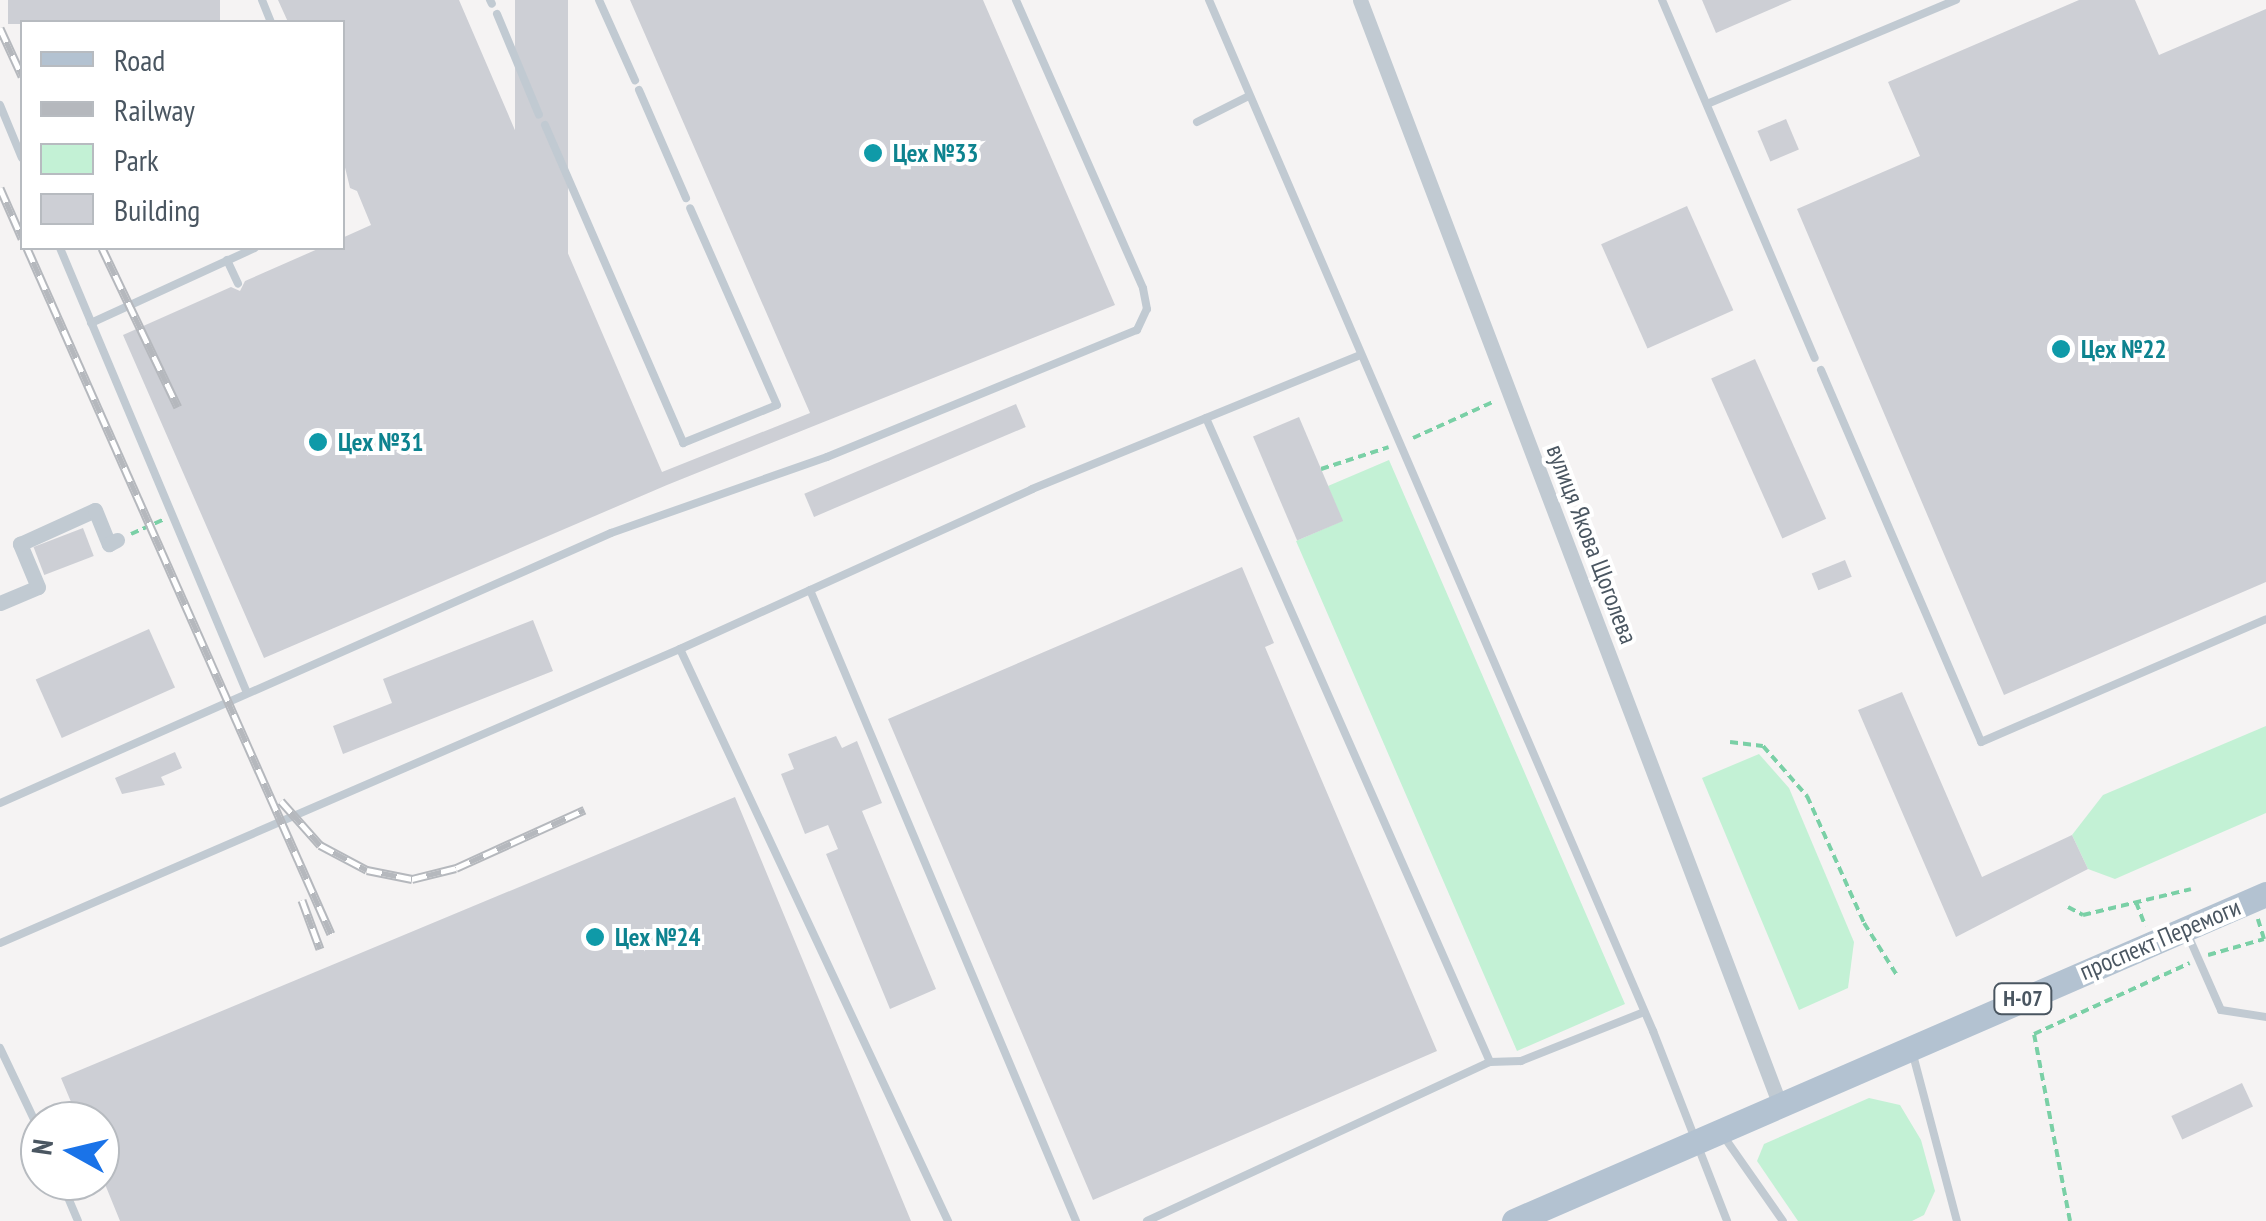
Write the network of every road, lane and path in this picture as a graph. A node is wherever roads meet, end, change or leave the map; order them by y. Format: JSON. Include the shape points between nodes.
{"nodes":[{"id":1,"x":600,"y":0,"type":"edge"},
{"id":2,"x":1016,"y":0,"type":"edge"},
{"id":3,"x":1209,"y":0,"type":"edge"},
{"id":4,"x":1360,"y":0,"type":"edge"},
{"id":5,"x":1662,"y":0,"type":"edge"},
{"id":6,"x":1956,"y":0,"type":"edge"},
{"id":7,"x":497,"y":14,"type":"dead end"},
{"id":8,"x":635,"y":80,"type":"dead end"},
{"id":9,"x":638,"y":90,"type":"dead end"},
{"id":10,"x":1250,"y":96,"type":"junction"},
{"id":11,"x":1707,"y":104,"type":"junction"},
{"id":12,"x":0,"y":105,"type":"edge"},
{"id":13,"x":540,"y":114,"type":"dead end"},
{"id":14,"x":1197,"y":122,"type":"dead end"},
{"id":15,"x":545,"y":124,"type":"dead end"},
{"id":16,"x":20,"y":153,"type":"edge"},
{"id":17,"x":686,"y":198,"type":"dead end"},
{"id":18,"x":690,"y":208,"type":"dead end"},
{"id":19,"x":61,"y":250,"type":"edge"},
{"id":20,"x":250,"y":250,"type":"edge"},
{"id":21,"x":226,"y":260,"type":"junction"},
{"id":22,"x":238,"y":284,"type":"dead end"},
{"id":23,"x":91,"y":322,"type":"junction"},
{"id":24,"x":1360,"y":355,"type":"junction"},
{"id":25,"x":1815,"y":358,"type":"dead end"},
{"id":26,"x":1820,"y":370,"type":"dead end"},
{"id":27,"x":1508,"y":395,"type":"junction"},
{"id":28,"x":1206,"y":418,"type":"junction"},
{"id":29,"x":1421,"y":435,"type":"dead end"},
{"id":30,"x":1398,"y":444,"type":"junction"},
{"id":31,"x":1321,"y":469,"type":"dead end"},
{"id":32,"x":172,"y":516,"type":"junction"},
{"id":33,"x":117,"y":540,"type":"joint"},
{"id":34,"x":810,"y":590,"type":"junction"},
{"id":35,"x":0,"y":603,"type":"edge"},
{"id":36,"x":2266,"y":619,"type":"edge"},
{"id":37,"x":680,"y":649,"type":"junction"},
{"id":38,"x":246,"y":690,"type":"junction"},
{"id":39,"x":1730,"y":742,"type":"dead end"},
{"id":40,"x":0,"y":804,"type":"edge"},
{"id":41,"x":2191,"y":889,"type":"dead end"},
{"id":42,"x":2259,"y":897,"type":"edge"},
{"id":43,"x":2068,"y":907,"type":"dead end"},
{"id":44,"x":2185,"y":929,"type":"junction"},
{"id":45,"x":0,"y":942,"type":"edge"},
{"id":46,"x":2198,"y":959,"type":"junction"},
{"id":47,"x":1898,"y":976,"type":"dead end"},
{"id":48,"x":1644,"y":1012,"type":"junction"},
{"id":49,"x":2266,"y":1017,"type":"edge"},
{"id":50,"x":0,"y":1048,"type":"edge"},
{"id":51,"x":1911,"y":1048,"type":"junction"},
{"id":52,"x":1490,"y":1062,"type":"junction"},
{"id":53,"x":25,"y":1101,"type":"edge"},
{"id":54,"x":1780,"y":1105,"type":"junction"},
{"id":55,"x":1719,"y":1131,"type":"junction"},
{"id":56,"x":1694,"y":1142,"type":"junction"},
{"id":57,"x":948,"y":1221,"type":"edge"},
{"id":58,"x":1076,"y":1221,"type":"edge"},
{"id":59,"x":1147,"y":1221,"type":"edge"},
{"id":60,"x":1514,"y":1221,"type":"edge"},
{"id":61,"x":1727,"y":1221,"type":"edge"},
{"id":62,"x":1783,"y":1221,"type":"edge"},
{"id":63,"x":1957,"y":1221,"type":"edge"},
{"id":64,"x":2070,"y":1221,"type":"edge"}],
"edges":[{"from":1,"to":8,"type":"lane"},
{"from":2,"to":38,"type":"lane","via":[[1143,288],[1146,309],[1137,330],[827,457],[611,533]]},
{"from":3,"to":10,"type":"lane"},
{"from":4,"to":27,"type":"street","name":"вулиця Якова Щоголева"},
{"from":5,"to":11,"type":"lane"},
{"from":6,"to":11,"type":"lane"},
{"from":7,"to":13,"type":"lane"},
{"from":9,"to":17,"type":"lane"},
{"from":10,"to":14,"type":"lane"},
{"from":10,"to":24,"type":"lane"},
{"from":11,"to":25,"type":"lane"},
{"from":12,"to":16,"type":"lane"},
{"from":15,"to":18,"type":"lane","via":[[683,443],[777,405]]},
{"from":19,"to":23,"type":"lane"},
{"from":20,"to":21,"type":"lane"},
{"from":21,"to":22,"type":"lane"},
{"from":21,"to":23,"type":"lane"},
{"from":23,"to":32,"type":"lane"},
{"from":24,"to":28,"type":"lane"},
{"from":24,"to":30,"type":"lane"},
{"from":26,"to":36,"type":"lane","via":[[1981,742]]},
{"from":27,"to":29,"type":"path"},
{"from":27,"to":54,"type":"street","name":"вулиця Якова Щоголева"},
{"from":28,"to":34,"type":"lane"},
{"from":28,"to":52,"type":"lane"},
{"from":30,"to":31,"type":"path"},
{"from":30,"to":48,"type":"lane"},
{"from":32,"to":33,"type":"path"},
{"from":32,"to":38,"type":"lane"},
{"from":33,"to":35,"type":"street","via":[[109,544],[95,510],[20,544],[38,587]]},
{"from":34,"to":37,"type":"lane"},
{"from":34,"to":58,"type":"lane"},
{"from":37,"to":45,"type":"lane"},
{"from":37,"to":57,"type":"lane"},
{"from":38,"to":40,"type":"lane","via":[[232,705]]},
{"from":39,"to":47,"type":"path","via":[[1763,746],[1807,796],[1864,923]]},
{"from":41,"to":43,"type":"path","via":[[2083,916]]},
{"from":42,"to":44,"type":"main road","name":"проспект Перемоги","number":"Н-07"},
{"from":42,"to":46,"type":"path","via":[[2264,940]]},
{"from":44,"to":46,"type":"lane"},
{"from":44,"to":51,"type":"main road","name":"проспект Перемоги","number":"Н-07"},
{"from":46,"to":49,"type":"lane","via":[[2221,1010]]},
{"from":46,"to":64,"type":"path","via":[[2034,1034]]},
{"from":48,"to":52,"type":"lane","via":[[1521,1061]]},
{"from":48,"to":56,"type":"lane"},
{"from":50,"to":53,"type":"lane"},
{"from":51,"to":54,"type":"main road","name":"проспект Перемоги","number":"Н-07"},
{"from":51,"to":63,"type":"lane"},
{"from":52,"to":59,"type":"lane"},
{"from":54,"to":55,"type":"main road","number":"Н-07"},
{"from":55,"to":56,"type":"main road","number":"Н-07"},
{"from":55,"to":62,"type":"lane"},
{"from":56,"to":60,"type":"main road","number":"Н-07"},
{"from":56,"to":61,"type":"lane"}]}
